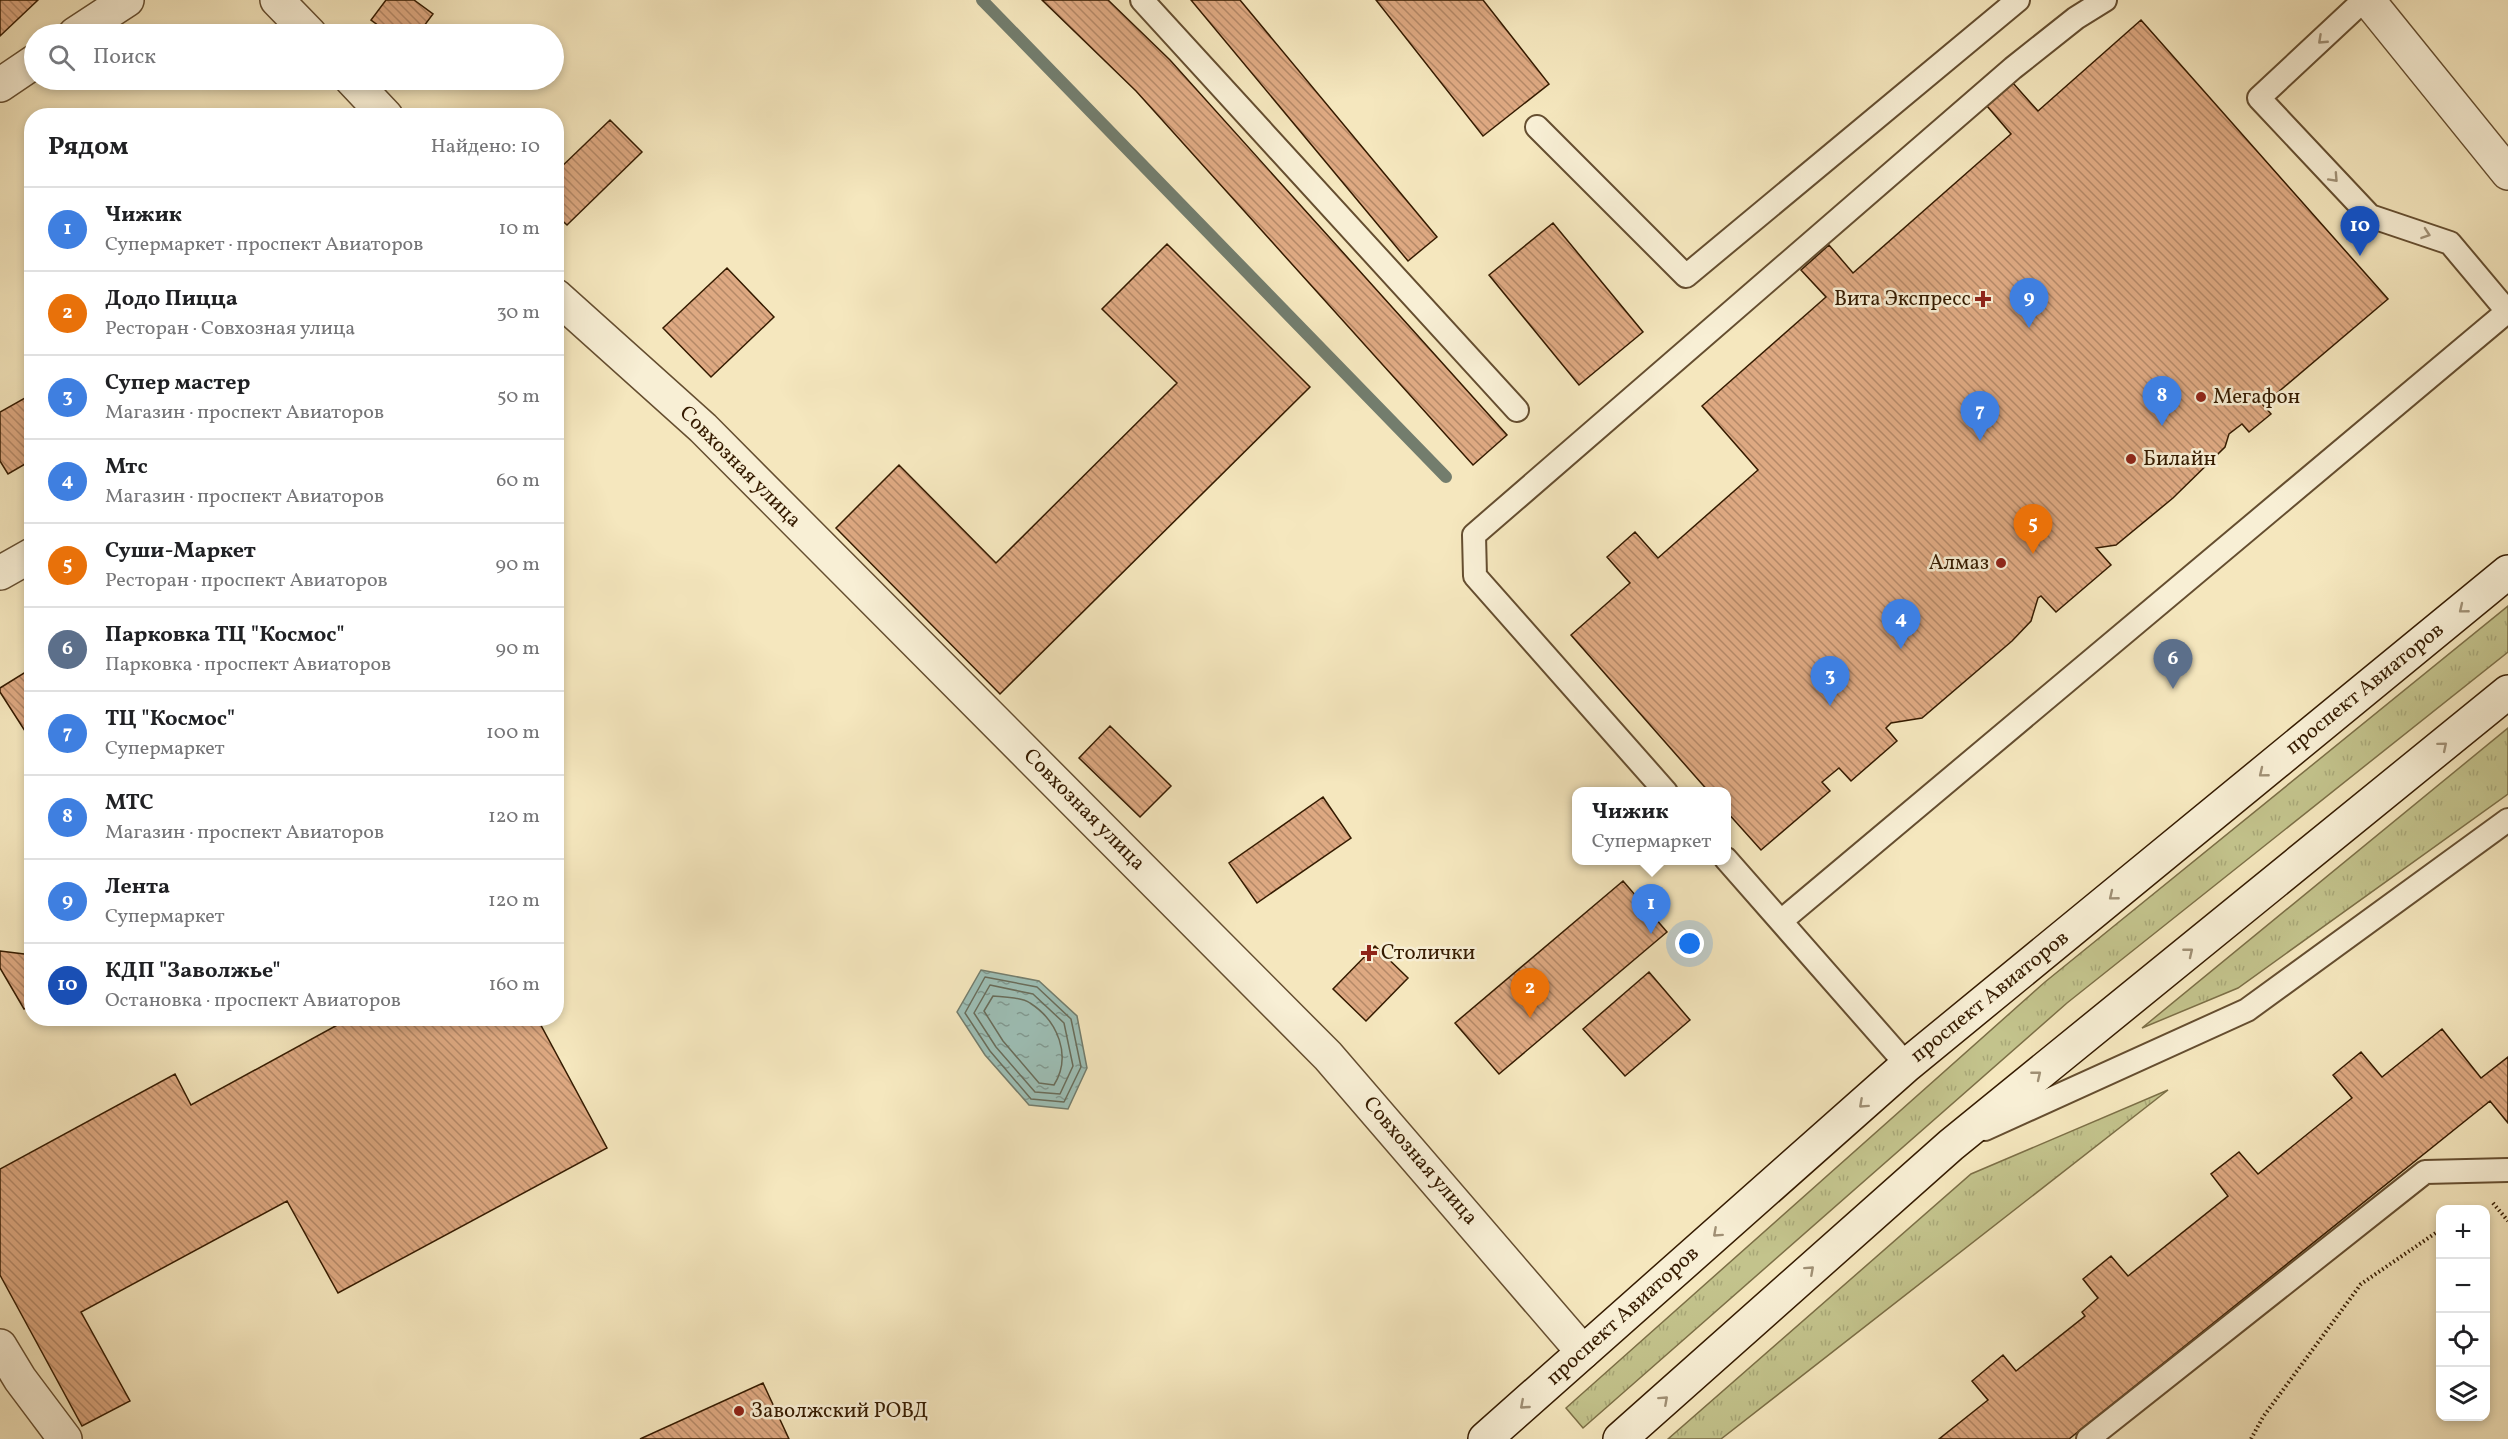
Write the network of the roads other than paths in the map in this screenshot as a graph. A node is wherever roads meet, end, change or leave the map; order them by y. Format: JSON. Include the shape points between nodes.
{"nodes":[{"id":1,"x":127,"y":0,"type":"edge"},
{"id":2,"x":278,"y":0,"type":"edge"},
{"id":3,"x":1142,"y":0,"type":"edge"},
{"id":4,"x":2018,"y":0,"type":"edge"},
{"id":5,"x":2105,"y":0,"type":"edge"},
{"id":6,"x":2366,"y":0,"type":"edge"},
{"id":7,"x":90,"y":24,"type":"edge"},
{"id":8,"x":301,"y":24,"type":"edge"},
{"id":9,"x":24,"y":69,"type":"edge"},
{"id":10,"x":0,"y":85,"type":"edge"},
{"id":11,"x":361,"y":90,"type":"edge"},
{"id":12,"x":378,"y":108,"type":"edge"},
{"id":13,"x":1537,"y":127,"type":"dead end"},
{"id":14,"x":2508,"y":173,"type":"edge"},
{"id":15,"x":564,"y":303,"type":"edge"},
{"id":16,"x":2508,"y":311,"type":"edge"},
{"id":17,"x":1517,"y":410,"type":"dead end"},
{"id":18,"x":24,"y":560,"type":"edge"},
{"id":19,"x":2508,"y":572,"type":"edge"},
{"id":20,"x":0,"y":573,"type":"edge"},
{"id":21,"x":2508,"y":692,"type":"edge"},
{"id":22,"x":1662,"y":787,"type":"edge"},
{"id":23,"x":2508,"y":820,"type":"edge"},
{"id":24,"x":1731,"y":865,"type":"edge"},
{"id":25,"x":1781,"y":921,"type":"junction"},
{"id":26,"x":1907,"y":1065,"type":"junction"},
{"id":27,"x":1951,"y":1145,"type":"junction"},
{"id":28,"x":2508,"y":1170,"type":"edge"},
{"id":29,"x":0,"y":1346,"type":"edge"},
{"id":30,"x":1583,"y":1352,"type":"junction"},
{"id":31,"x":1489,"y":1438,"type":"edge"},
{"id":32,"x":65,"y":1439,"type":"edge"},
{"id":33,"x":1620,"y":1439,"type":"edge"},
{"id":34,"x":2088,"y":1439,"type":"edge"}],
"edges":[{"from":1,"to":7,"type":"main road"},
{"from":2,"to":8,"type":"main road"},
{"from":3,"to":17,"type":"lane"},
{"from":4,"to":13,"type":"lane","via":[[1686,276]]},
{"from":5,"to":22,"type":"lane","via":[[2013,68],[1474,534],[1475,576]]},
{"from":6,"to":14,"type":"main road"},
{"from":6,"to":16,"type":"lane","one_way":true,"via":[[2259,98],[2370,216],[2450,243]]},
{"from":9,"to":10,"type":"main road"},
{"from":11,"to":12,"type":"main road"},
{"from":15,"to":30,"type":"main road","name":"Совхозная улица","via":[[703,428],[1328,1056]]},
{"from":16,"to":25,"type":"lane"},
{"from":18,"to":20,"type":"main road"},
{"from":19,"to":26,"type":"main road","name":"проспект Авиаторов","one_way":true},
{"from":27,"to":21,"type":"main road","one_way":true},
{"from":23,"to":27,"type":"lane","via":[[2247,1010]]},
{"from":24,"to":25,"type":"lane"},
{"from":25,"to":26,"type":"lane"},
{"from":26,"to":30,"type":"main road","name":"проспект Авиаторов","one_way":true},
{"from":33,"to":27,"type":"main road","one_way":true},
{"from":28,"to":34,"type":"lane","via":[[2425,1172]]},
{"from":29,"to":32,"type":"main road"},
{"from":30,"to":31,"type":"main road","name":"проспект Авиаторов","one_way":true}]}
